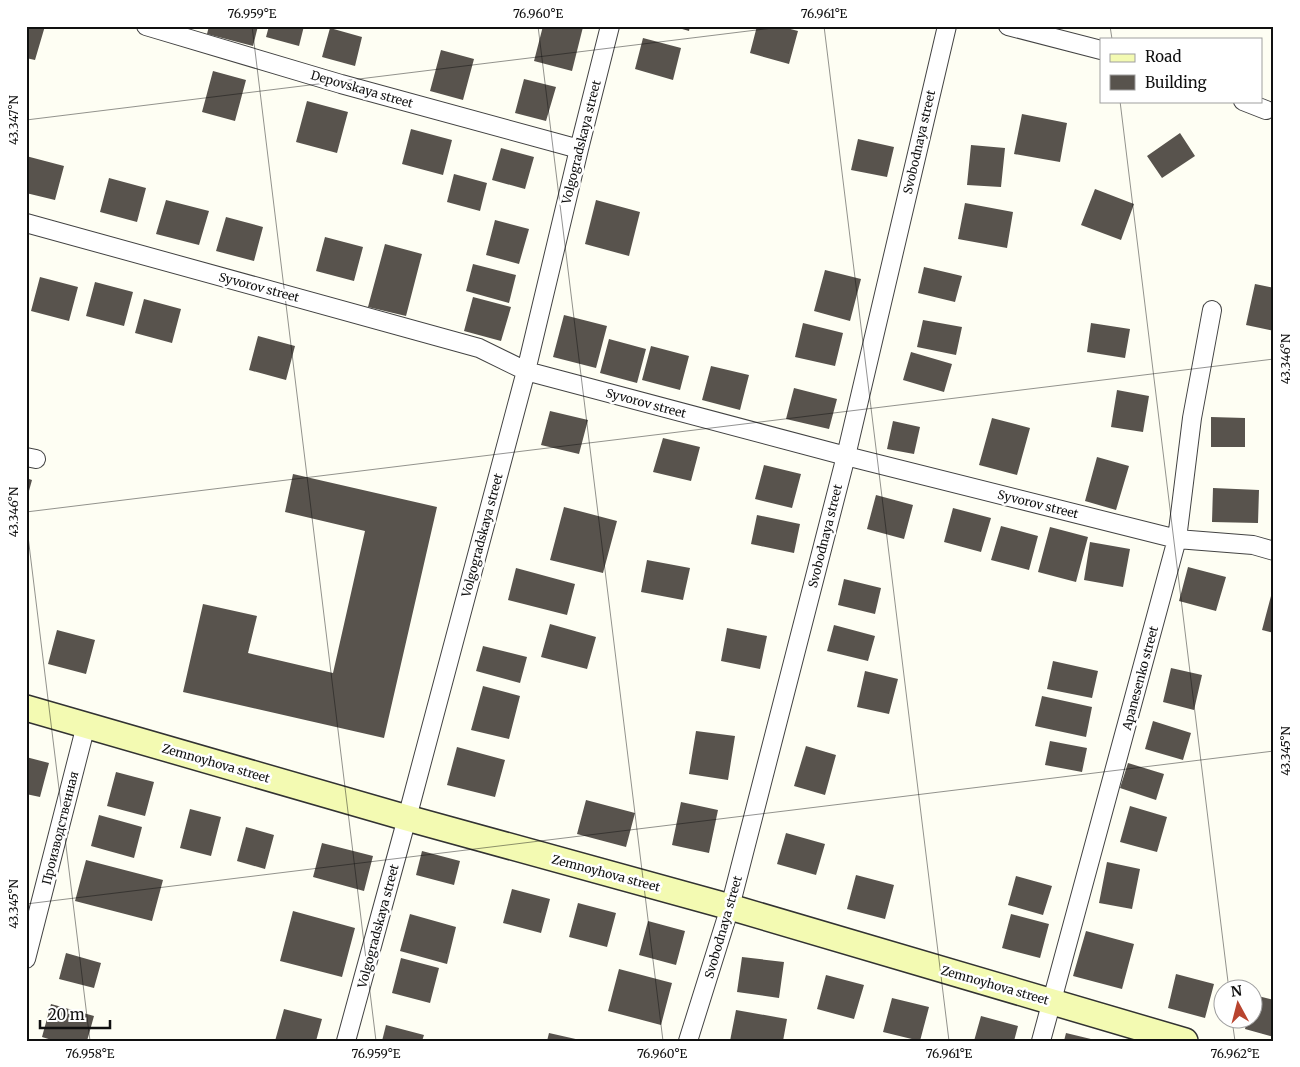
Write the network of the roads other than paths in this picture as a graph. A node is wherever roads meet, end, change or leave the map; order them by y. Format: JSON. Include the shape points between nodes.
{"nodes":[{"id":1,"x":146,"y":26,"type":"edge"},
{"id":2,"x":610,"y":26,"type":"edge"},
{"id":3,"x":946,"y":26,"type":"edge"},
{"id":4,"x":1008,"y":26,"type":"edge"},
{"id":5,"x":1100,"y":50,"type":"edge"},
{"id":6,"x":1246,"y":102,"type":"edge"},
{"id":7,"x":1266,"y":110,"type":"dead end"},
{"id":8,"x":578,"y":148,"type":"junction"},
{"id":9,"x":26,"y":223,"type":"edge"},
{"id":10,"x":1212,"y":310,"type":"dead end"},
{"id":11,"x":526,"y":372,"type":"junction"},
{"id":12,"x":846,"y":456,"type":"junction"},
{"id":13,"x":1177,"y":538,"type":"junction"},
{"id":14,"x":1274,"y":550,"type":"edge"},
{"id":15,"x":26,"y":708,"type":"edge"},
{"id":16,"x":86,"y":725,"type":"junction"},
{"id":17,"x":408,"y":818,"type":"junction"},
{"id":18,"x":730,"y":907,"type":"junction"},
{"id":19,"x":26,"y":959,"type":"edge"},
{"id":20,"x":1052,"y":1002,"type":"junction"},
{"id":21,"x":346,"y":1041,"type":"edge"},
{"id":22,"x":688,"y":1041,"type":"edge"},
{"id":23,"x":1041,"y":1041,"type":"edge"},
{"id":24,"x":1185,"y":1041,"type":"edge"}],
"edges":[{"from":1,"to":8,"type":"street","name":"Depovskaya street","via":[[341,84]]},
{"from":2,"to":8,"type":"street","name":"Volgogradskaya street"},
{"from":3,"to":12,"type":"street","name":"Svobodnaya street"},
{"from":4,"to":5,"type":"street"},
{"from":6,"to":7,"type":"street"},
{"from":8,"to":11,"type":"street","name":"Volgogradskaya street"},
{"from":9,"to":11,"type":"street","name":"Syvorov street","via":[[479,348]]},
{"from":10,"to":13,"type":"street","name":"Apanesenko street","via":[[1192,418]]},
{"from":11,"to":12,"type":"street","name":"Syvorov street"},
{"from":11,"to":17,"type":"street","name":"Volgogradskaya street"},
{"from":12,"to":13,"type":"street","name":"Syvorov street"},
{"from":12,"to":18,"type":"street","name":"Svobodnaya street"},
{"from":13,"to":14,"type":"street","name":"Syvorov street"},
{"from":13,"to":20,"type":"street","name":"Apanesenko street"},
{"from":15,"to":16,"type":"street","name":"Zemnoyhova street"},
{"from":16,"to":17,"type":"street","name":"Zemnoyhova street"},
{"from":16,"to":19,"type":"street","name":"Производственная"},
{"from":17,"to":18,"type":"street","name":"Zemnoyhova street"},
{"from":17,"to":21,"type":"street","name":"Volgogradskaya street"},
{"from":18,"to":20,"type":"street","name":"Zemnoyhova street"},
{"from":18,"to":22,"type":"street","name":"Svobodnaya street"},
{"from":20,"to":23,"type":"street","name":"Apanesenko street"},
{"from":20,"to":24,"type":"street","name":"Zemnoyhova street"}]}
